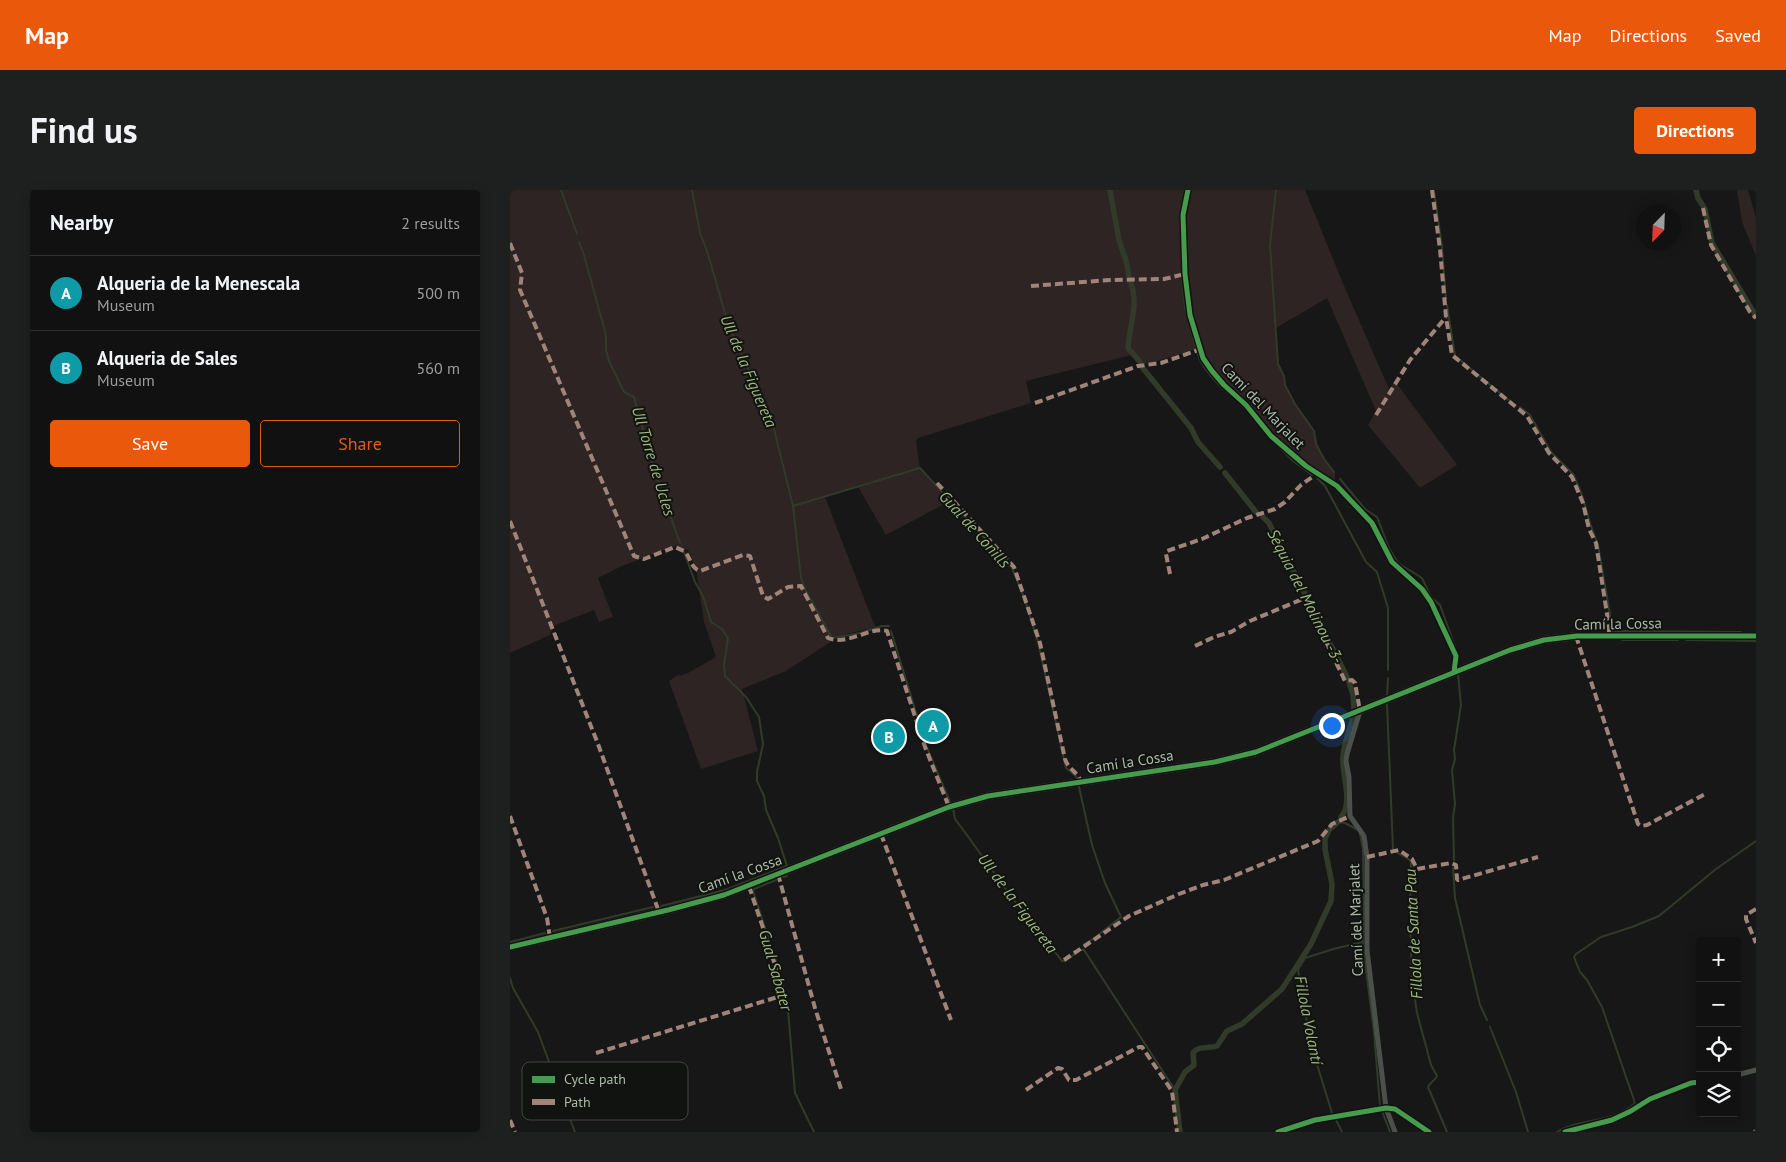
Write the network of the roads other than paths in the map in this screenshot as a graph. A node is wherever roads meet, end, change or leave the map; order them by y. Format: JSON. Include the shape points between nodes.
{"nodes":[{"id":1,"x":1188,"y":190,"type":"edge"},
{"id":2,"x":1756,"y":636,"type":"edge"},
{"id":3,"x":1454,"y":672,"type":"junction"},
{"id":4,"x":1360,"y":711,"type":"junction"},
{"id":5,"x":510,"y":947,"type":"edge"},
{"id":6,"x":1756,"y":1070,"type":"edge"},
{"id":7,"x":1741,"y":1074,"type":"edge"},
{"id":8,"x":1696,"y":1082,"type":"edge"},
{"id":9,"x":1386,"y":1108,"type":"junction"},
{"id":10,"x":1278,"y":1132,"type":"edge"},
{"id":11,"x":1395,"y":1132,"type":"edge"},
{"id":12,"x":1429,"y":1132,"type":"edge"},
{"id":13,"x":1565,"y":1132,"type":"edge"}],
"edges":[{"from":1,"to":3,"type":"street","name":"Camí del Marjalet","via":[[1183,215],[1185,274],[1190,315],[1203,358],[1271,436],[1306,466],[1337,486],[1372,523],[1392,562],[1422,589],[1431,602],[1456,656]]},
{"from":2,"to":3,"type":"street","name":"Camí la Cossa","via":[[1577,636],[1544,640]]},
{"from":3,"to":4,"type":"street","name":"Camí la Cossa"},
{"from":4,"to":5,"type":"street","name":"Camí la Cossa","via":[[1244,756],[994,795],[949,807],[724,895]]},
{"from":4,"to":9,"type":"street","name":"Camí del Marjalet","via":[[1346,761],[1350,816],[1364,836],[1367,858],[1367,950]]},
{"from":6,"to":7,"type":"street"},
{"from":8,"to":13,"type":"street","via":[[1650,1099],[1612,1120]]},
{"from":9,"to":10,"type":"street","via":[[1315,1120]]},
{"from":9,"to":11,"type":"street","name":"Camí del Marjalet"},
{"from":9,"to":12,"type":"street","via":[[1395,1109]]}]}
